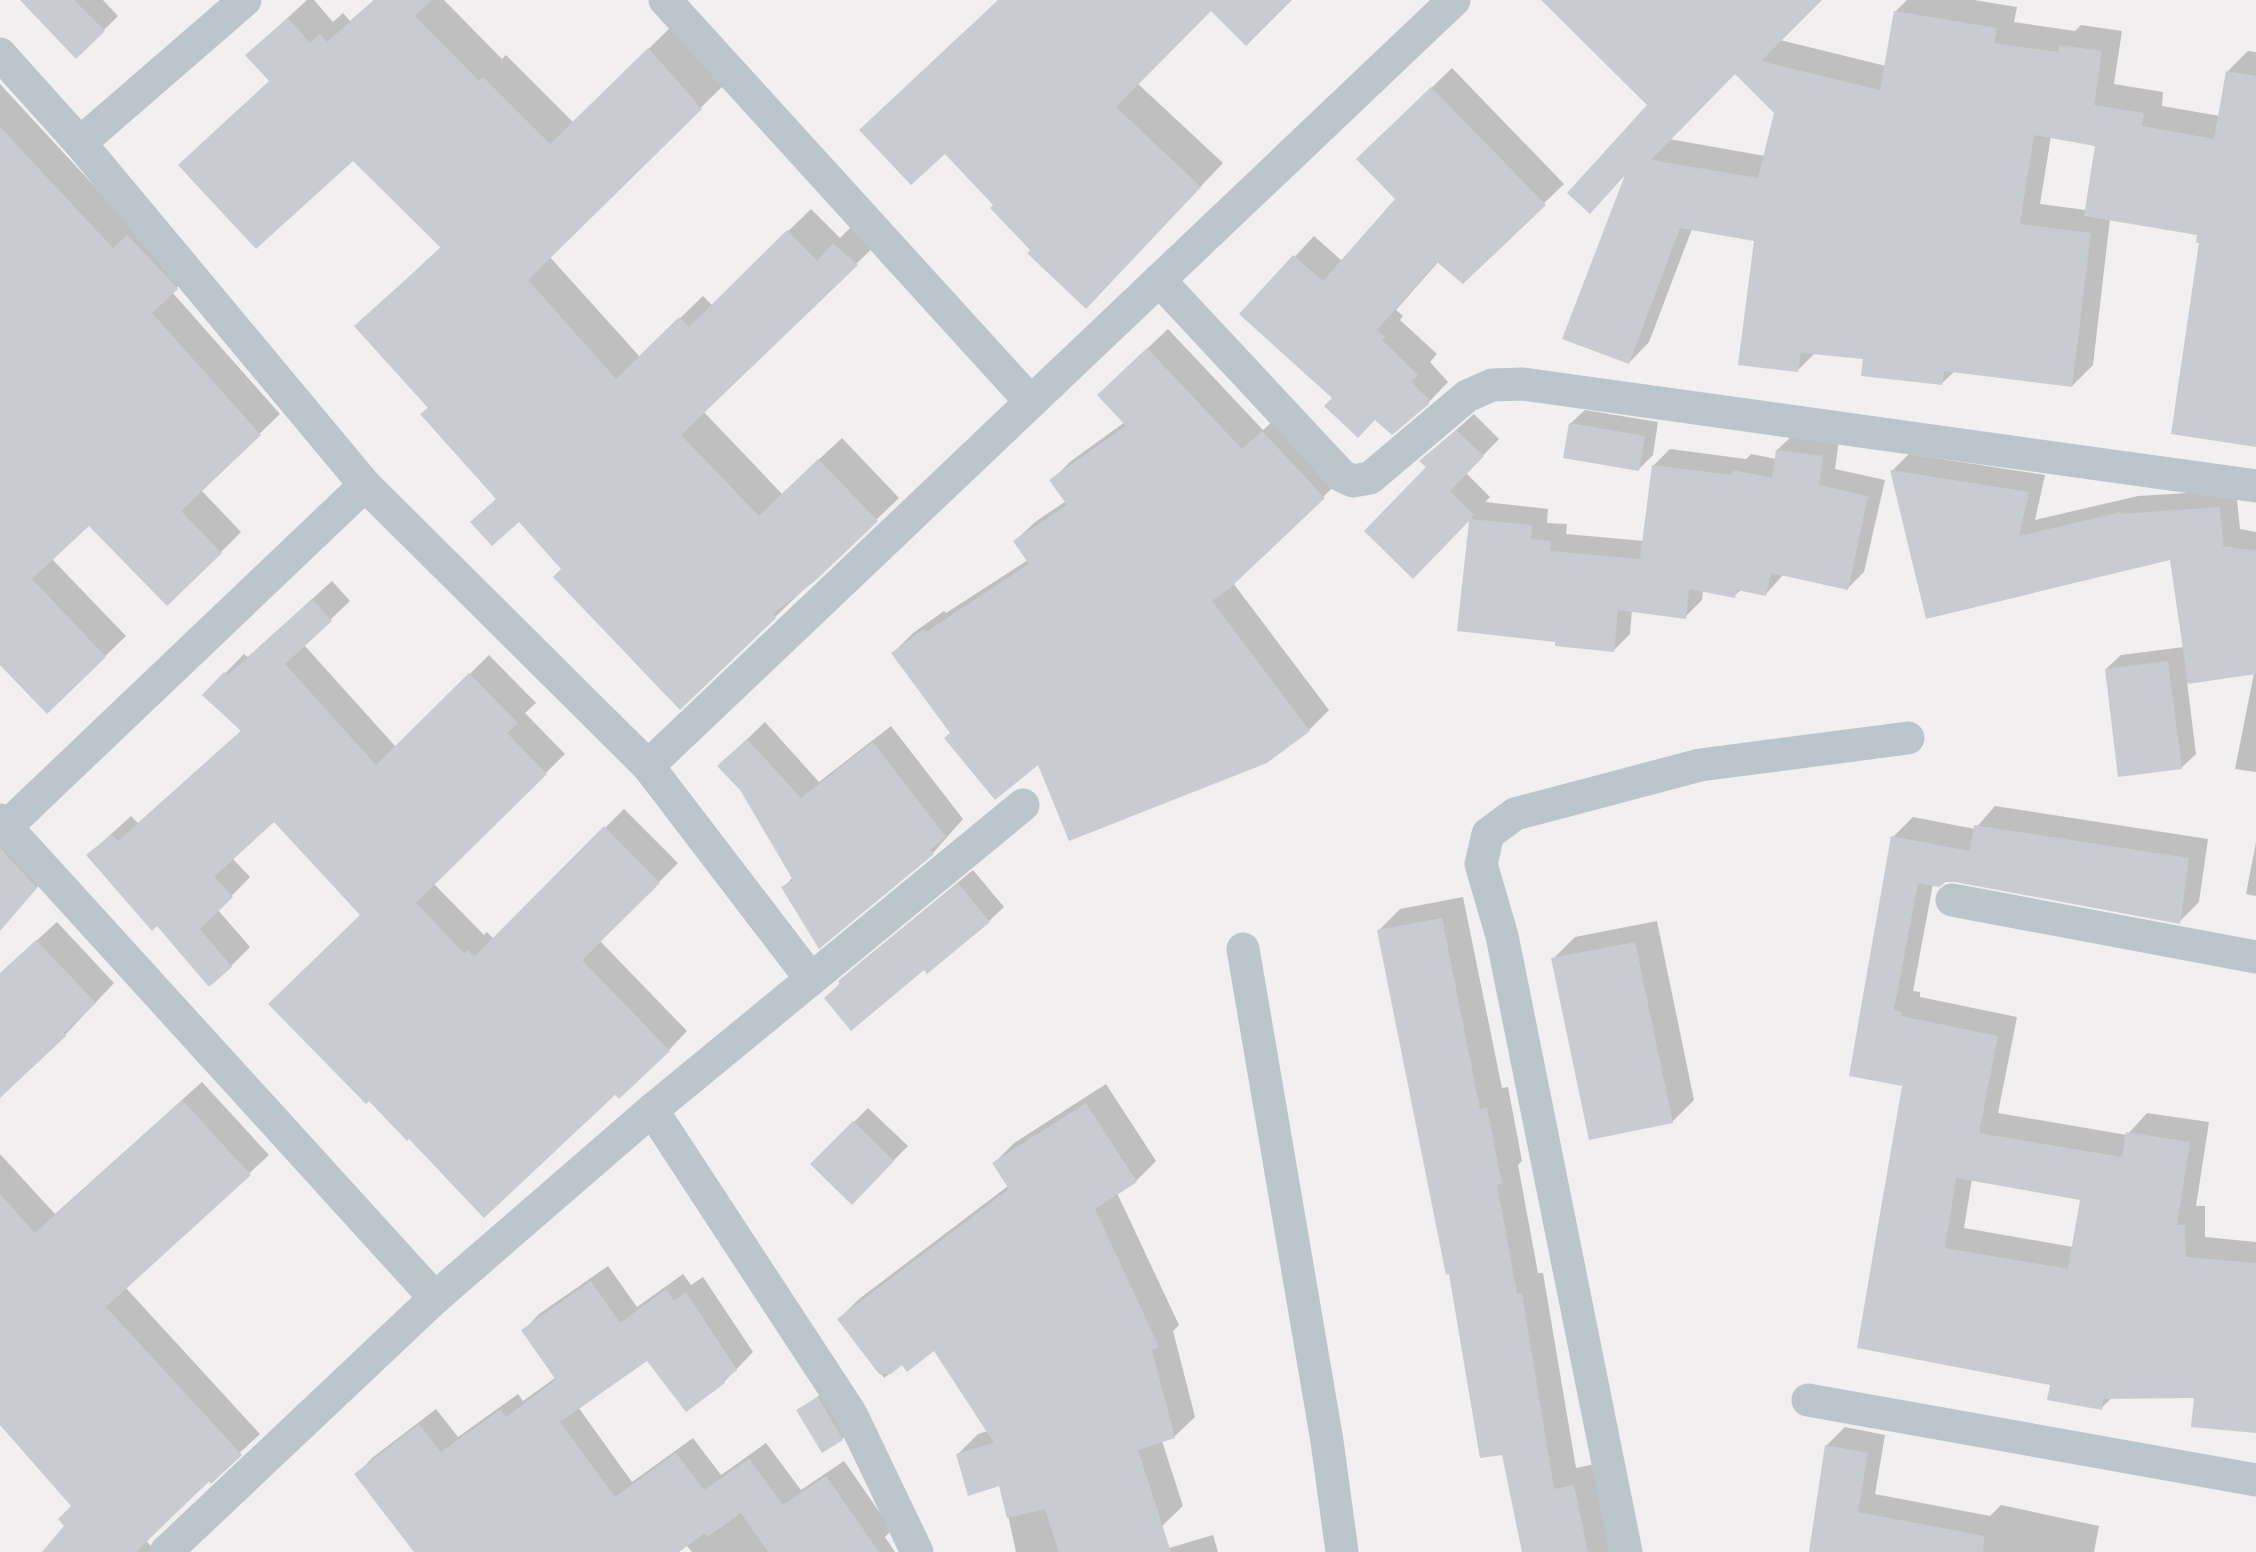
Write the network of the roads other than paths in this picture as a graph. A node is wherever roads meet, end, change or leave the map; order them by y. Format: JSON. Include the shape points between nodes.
{"nodes":[{"id":1,"x":245,"y":0,"type":"edge"},
{"id":2,"x":665,"y":0,"type":"edge"},
{"id":3,"x":1452,"y":1,"type":"edge"},
{"id":4,"x":0,"y":54,"type":"edge"},
{"id":5,"x":80,"y":143,"type":"junction"},
{"id":6,"x":1159,"y":280,"type":"junction"},
{"id":7,"x":1031,"y":402,"type":"junction"},
{"id":8,"x":365,"y":485,"type":"junction"},
{"id":9,"x":2256,"y":486,"type":"edge"},
{"id":10,"x":1908,"y":738,"type":"dead end"},
{"id":11,"x":648,"y":766,"type":"junction"},
{"id":12,"x":1023,"y":805,"type":"dead end"},
{"id":13,"x":3,"y":824,"type":"edge"},
{"id":14,"x":1953,"y":900,"type":"dead end"},
{"id":15,"x":1243,"y":949,"type":"dead end"},
{"id":16,"x":2256,"y":957,"type":"edge"},
{"id":17,"x":811,"y":979,"type":"junction"},
{"id":18,"x":652,"y":1110,"type":"junction"},
{"id":19,"x":435,"y":1298,"type":"junction"},
{"id":20,"x":1808,"y":1400,"type":"dead end"},
{"id":21,"x":2256,"y":1480,"type":"edge"},
{"id":22,"x":166,"y":1552,"type":"edge"},
{"id":23,"x":917,"y":1552,"type":"edge"},
{"id":24,"x":1342,"y":1552,"type":"edge"},
{"id":25,"x":1626,"y":1552,"type":"edge"}],
"edges":[{"from":1,"to":5,"type":"street"},
{"from":2,"to":7,"type":"street"},
{"from":3,"to":6,"type":"street"},
{"from":4,"to":5,"type":"street"},
{"from":5,"to":8,"type":"street"},
{"from":6,"to":7,"type":"street"},
{"from":6,"to":9,"type":"street","via":[[1342,476],[1353,481],[1370,478],[1467,396],[1492,385],[1523,384]]},
{"from":7,"to":11,"type":"street"},
{"from":8,"to":11,"type":"street"},
{"from":8,"to":13,"type":"street"},
{"from":10,"to":25,"type":"street","via":[[1700,765],[1515,814],[1488,834],[1481,864],[1502,936]]},
{"from":11,"to":17,"type":"street"},
{"from":12,"to":17,"type":"street"},
{"from":13,"to":19,"type":"street"},
{"from":14,"to":16,"type":"street"},
{"from":15,"to":24,"type":"street","via":[[1327,1441]]},
{"from":17,"to":18,"type":"street"},
{"from":18,"to":19,"type":"street"},
{"from":18,"to":23,"type":"street","via":[[850,1414]]},
{"from":19,"to":22,"type":"street"},
{"from":20,"to":21,"type":"street"}]}
